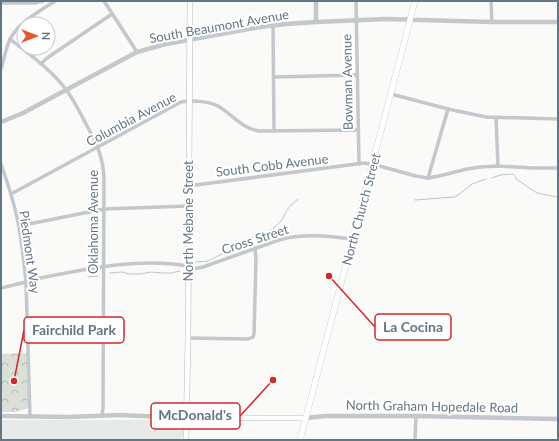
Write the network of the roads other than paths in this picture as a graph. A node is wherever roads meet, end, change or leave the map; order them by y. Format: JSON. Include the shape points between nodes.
{"nodes":[{"id":1,"x":43,"y":1,"type":"edge"},
{"id":2,"x":55,"y":1,"type":"edge"},
{"id":3,"x":104,"y":1,"type":"edge"},
{"id":4,"x":190,"y":1,"type":"edge"},
{"id":5,"x":316,"y":1,"type":"edge"},
{"id":6,"x":356,"y":1,"type":"edge"},
{"id":7,"x":415,"y":1,"type":"edge"},
{"id":8,"x":491,"y":1,"type":"edge"},
{"id":9,"x":1,"y":3,"type":"edge"},
{"id":10,"x":36,"y":3,"type":"junction"},
{"id":11,"x":37,"y":13,"type":"junction"},
{"id":12,"x":112,"y":14,"type":"junction"},
{"id":13,"x":411,"y":20,"type":"junction"},
{"id":14,"x":356,"y":21,"type":"junction"},
{"id":15,"x":316,"y":22,"type":"junction"},
{"id":16,"x":492,"y":22,"type":"junction"},
{"id":17,"x":558,"y":22,"type":"edge"},
{"id":18,"x":273,"y":25,"type":"junction"},
{"id":19,"x":10,"y":39,"type":"junction"},
{"id":20,"x":189,"y":40,"type":"junction"},
{"id":21,"x":137,"y":52,"type":"junction"},
{"id":22,"x":41,"y":64,"type":"junction"},
{"id":23,"x":1,"y":69,"type":"edge"},
{"id":24,"x":357,"y":75,"type":"junction"},
{"id":25,"x":274,"y":76,"type":"junction"},
{"id":26,"x":66,"y":90,"type":"junction"},
{"id":27,"x":391,"y":94,"type":"junction"},
{"id":28,"x":189,"y":101,"type":"junction"},
{"id":29,"x":448,"y":109,"type":"junction"},
{"id":30,"x":496,"y":118,"type":"junction"},
{"id":31,"x":558,"y":119,"type":"edge"},
{"id":32,"x":1,"y":122,"type":"edge"},
{"id":33,"x":358,"y":130,"type":"junction"},
{"id":34,"x":274,"y":131,"type":"junction"},
{"id":35,"x":98,"y":147,"type":"junction"},
{"id":36,"x":1,"y":164,"type":"edge"},
{"id":37,"x":359,"y":164,"type":"junction"},
{"id":38,"x":372,"y":164,"type":"junction"},
{"id":39,"x":498,"y":166,"type":"junction"},
{"id":40,"x":558,"y":168,"type":"edge"},
{"id":41,"x":428,"y":178,"type":"junction"},
{"id":42,"x":188,"y":186,"type":"junction"},
{"id":43,"x":11,"y":194,"type":"junction"},
{"id":44,"x":188,"y":206,"type":"junction"},
{"id":45,"x":104,"y":209,"type":"junction"},
{"id":46,"x":19,"y":226,"type":"junction"},
{"id":47,"x":353,"y":239,"type":"junction"},
{"id":48,"x":255,"y":248,"type":"junction"},
{"id":49,"x":103,"y":266,"type":"junction"},
{"id":50,"x":188,"y":268,"type":"junction"},
{"id":51,"x":26,"y":282,"type":"junction"},
{"id":52,"x":1,"y":288,"type":"edge"},
{"id":53,"x":188,"y":338,"type":"junction"},
{"id":54,"x":102,"y":415,"type":"junction"},
{"id":55,"x":1,"y":416,"type":"edge"},
{"id":56,"x":416,"y":416,"type":"junction"},
{"id":57,"x":30,"y":417,"type":"junction"},
{"id":58,"x":187,"y":418,"type":"junction"},
{"id":59,"x":306,"y":418,"type":"junction"},
{"id":60,"x":558,"y":419,"type":"edge"},
{"id":61,"x":186,"y":440,"type":"edge"},
{"id":62,"x":300,"y":440,"type":"edge"},
{"id":63,"x":415,"y":440,"type":"edge"}],
"edges":[{"from":1,"to":10,"type":"street"},
{"from":2,"to":11,"type":"street"},
{"from":3,"to":12,"type":"street"},
{"from":4,"to":20,"type":"main road","name":"North Mebane Street"},
{"from":5,"to":15,"type":"street"},
{"from":6,"to":14,"type":"street","name":"Bowman Avenue"},
{"from":7,"to":13,"type":"main road","name":"North Church Street"},
{"from":8,"to":16,"type":"street"},
{"from":9,"to":10,"type":"street"},
{"from":10,"to":11,"type":"street"},
{"from":11,"to":19,"type":"street","via":[[19,27]]},
{"from":12,"to":21,"type":"street"},
{"from":12,"to":22,"type":"street"},
{"from":13,"to":14,"type":"street","name":"South Beaumont Avenue"},
{"from":13,"to":16,"type":"street","name":"South Beaumont Avenue"},
{"from":13,"to":27,"type":"main road","name":"North Church Street"},
{"from":14,"to":15,"type":"street","name":"South Beaumont Avenue"},
{"from":14,"to":24,"type":"street","name":"Bowman Avenue"},
{"from":15,"to":18,"type":"street","name":"South Beaumont Avenue"},
{"from":16,"to":17,"type":"street","name":"South Beaumont Avenue"},
{"from":18,"to":20,"type":"street","name":"South Beaumont Avenue"},
{"from":18,"to":25,"type":"street"},
{"from":19,"to":22,"type":"street","name":"Oklahoma Avenue"},
{"from":19,"to":23,"type":"street"},
{"from":20,"to":21,"type":"street","name":"South Beaumont Avenue"},
{"from":20,"to":28,"type":"main road","name":"North Mebane Street"},
{"from":21,"to":26,"type":"street","name":"South Beaumont Avenue"},
{"from":22,"to":26,"type":"street","name":"Oklahoma Avenue"},
{"from":24,"to":25,"type":"street"},
{"from":24,"to":33,"type":"street","name":"Bowman Avenue"},
{"from":25,"to":34,"type":"street"},
{"from":26,"to":32,"type":"street","name":"South Beaumont Avenue"},
{"from":26,"to":35,"type":"street","name":"Oklahoma Avenue"},
{"from":27,"to":29,"type":"street"},
{"from":27,"to":38,"type":"main road","name":"North Church Street"},
{"from":28,"to":34,"type":"street","name":"Columbia Avenue","via":[[216,105],[249,129]]},
{"from":28,"to":35,"type":"street","name":"Columbia Avenue","via":[[181,102]]},
{"from":28,"to":42,"type":"main road","name":"North Mebane Street"},
{"from":29,"to":30,"type":"street"},
{"from":29,"to":41,"type":"street"},
{"from":30,"to":31,"type":"street"},
{"from":30,"to":39,"type":"street"},
{"from":33,"to":34,"type":"street","name":"Columbia Avenue"},
{"from":33,"to":37,"type":"street","name":"Bowman Avenue"},
{"from":35,"to":43,"type":"street","name":"Columbia Avenue"},
{"from":35,"to":45,"type":"street","name":"Oklahoma Avenue","via":[[104,171]]},
{"from":36,"to":43,"type":"street","name":"Piedmont Way"},
{"from":37,"to":38,"type":"street","name":"South Cobb Avenue"},
{"from":37,"to":42,"type":"street","name":"South Cobb Avenue"},
{"from":38,"to":41,"type":"street","name":"South Cobb Avenue"},
{"from":38,"to":47,"type":"main road","name":"North Church Street"},
{"from":39,"to":40,"type":"street"},
{"from":39,"to":41,"type":"street","via":[[467,169]]},
{"from":42,"to":44,"type":"main road","name":"North Mebane Street"},
{"from":43,"to":46,"type":"street","name":"Piedmont Way"},
{"from":44,"to":45,"type":"street"},
{"from":44,"to":50,"type":"main road","name":"North Mebane Street"},
{"from":45,"to":46,"type":"street"},
{"from":45,"to":49,"type":"street","name":"Oklahoma Avenue"},
{"from":46,"to":51,"type":"street","name":"Piedmont Way"},
{"from":47,"to":48,"type":"street","name":"Cross Street","via":[[302,235]]},
{"from":47,"to":59,"type":"main road","name":"North Church Street"},
{"from":48,"to":50,"type":"street","name":"Cross Street","via":[[203,267]]},
{"from":48,"to":53,"type":"street","via":[[254,335],[248,339]]},
{"from":49,"to":50,"type":"street","via":[[170,263]]},
{"from":49,"to":51,"type":"street"},
{"from":49,"to":54,"type":"street","name":"Oklahoma Avenue"},
{"from":50,"to":53,"type":"main road","name":"North Mebane Street"},
{"from":51,"to":52,"type":"street"},
{"from":51,"to":57,"type":"street","name":"Piedmont Way"},
{"from":53,"to":58,"type":"main road","name":"North Mebane Street"},
{"from":54,"to":57,"type":"street"},
{"from":54,"to":58,"type":"street"},
{"from":55,"to":57,"type":"street"},
{"from":56,"to":59,"type":"street","name":"North Graham Hopedale Road"},
{"from":56,"to":60,"type":"street","name":"North Graham Hopedale Road"},
{"from":56,"to":63,"type":"street"},
{"from":58,"to":59,"type":"main road"},
{"from":58,"to":61,"type":"main road","name":"North Mebane Street"},
{"from":59,"to":62,"type":"main road","name":"North Church Street"}]}
